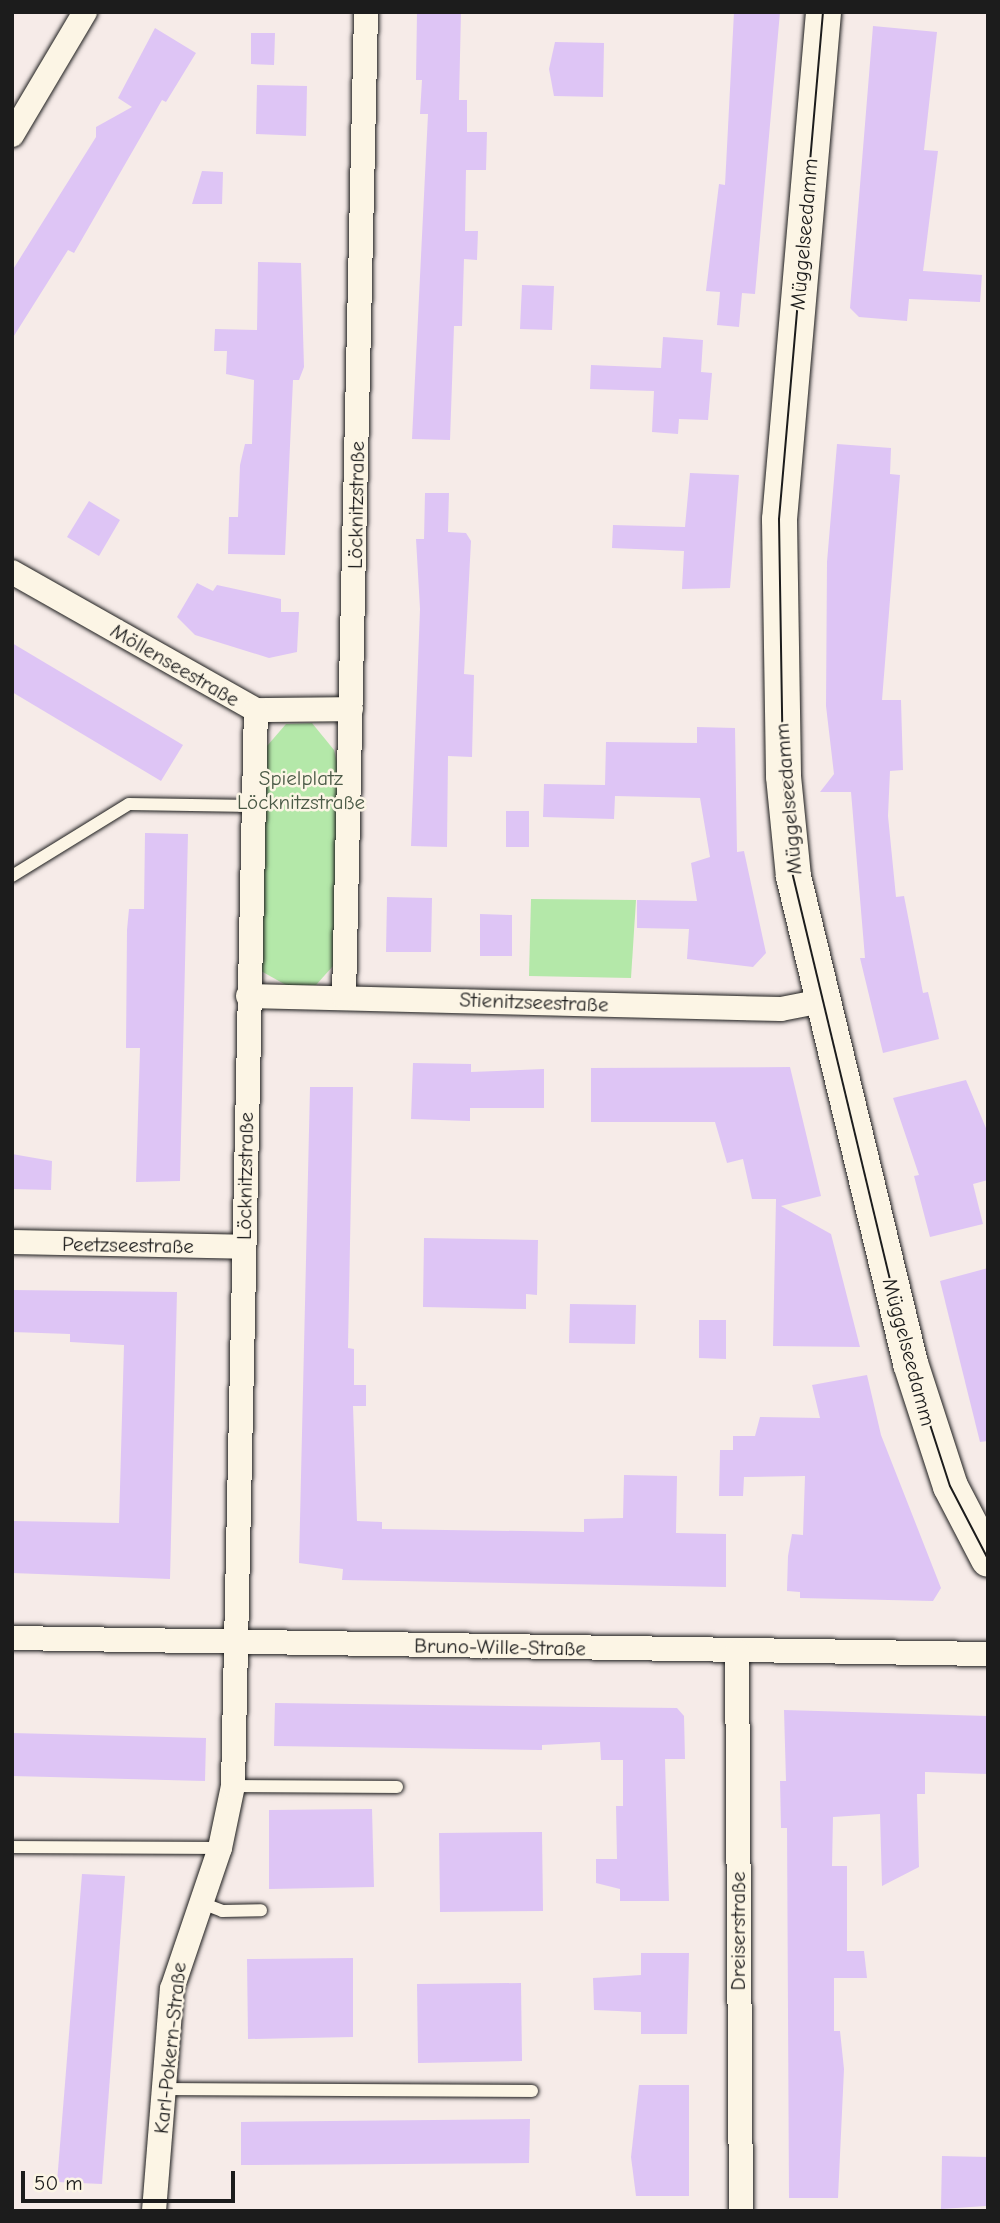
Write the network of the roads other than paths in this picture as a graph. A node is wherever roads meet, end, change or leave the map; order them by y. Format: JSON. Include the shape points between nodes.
{"nodes":[{"id":1,"x":85,"y":12,"type":"edge"},
{"id":2,"x":366,"y":12,"type":"edge"},
{"id":3,"x":823,"y":12,"type":"edge"},
{"id":4,"x":12,"y":135,"type":"edge"},
{"id":5,"x":12,"y":572,"type":"edge"},
{"id":6,"x":351,"y":709,"type":"junction"},
{"id":7,"x":256,"y":710,"type":"junction"},
{"id":8,"x":253,"y":806,"type":"junction"},
{"id":9,"x":12,"y":876,"type":"edge"},
{"id":10,"x":248,"y":996,"type":"junction"},
{"id":11,"x":344,"y":997,"type":"junction"},
{"id":12,"x":818,"y":1002,"type":"junction"},
{"id":13,"x":12,"y":1242,"type":"edge"},
{"id":14,"x":244,"y":1247,"type":"junction"},
{"id":15,"x":988,"y":1559,"type":"edge"},
{"id":16,"x":12,"y":1638,"type":"edge"},
{"id":17,"x":236,"y":1643,"type":"junction"},
{"id":18,"x":737,"y":1652,"type":"junction"},
{"id":19,"x":988,"y":1654,"type":"edge"},
{"id":20,"x":233,"y":1786,"type":"junction"},
{"id":21,"x":397,"y":1787,"type":"dead end"},
{"id":22,"x":12,"y":1847,"type":"edge"},
{"id":23,"x":220,"y":1848,"type":"junction"},
{"id":24,"x":199,"y":1902,"type":"junction"},
{"id":25,"x":261,"y":1910,"type":"dead end"},
{"id":26,"x":163,"y":2090,"type":"junction"},
{"id":27,"x":532,"y":2091,"type":"dead end"},
{"id":28,"x":154,"y":2211,"type":"edge"},
{"id":29,"x":741,"y":2211,"type":"edge"}],
"edges":[{"from":1,"to":4,"type":"street"},
{"from":2,"to":6,"type":"street","name":"Löcknitzstraße"},
{"from":3,"to":12,"type":"main road","name":"Müggelseedamm","via":[[777,607],[793,876]]},
{"from":5,"to":7,"type":"street","name":"Möllenseestraße"},
{"from":6,"to":7,"type":"street","name":"Möllenseestraße"},
{"from":6,"to":11,"type":"street","name":"Löcknitzstraße"},
{"from":7,"to":8,"type":"street","name":"Löcknitzstraße"},
{"from":8,"to":9,"type":"lane","via":[[129,804]]},
{"from":8,"to":10,"type":"street","name":"Löcknitzstraße"},
{"from":10,"to":11,"type":"street","name":"Stienitzseestraße"},
{"from":10,"to":14,"type":"street","name":"Löcknitzstraße"},
{"from":11,"to":12,"type":"street","name":"Stienitzseestraße","via":[[781,1009]]},
{"from":12,"to":15,"type":"main road","name":"Müggelseedamm","via":[[925,1415],[950,1486]]},
{"from":13,"to":14,"type":"street","name":"Peetzseestraße"},
{"from":14,"to":17,"type":"street","name":"Löcknitzstraße"},
{"from":16,"to":17,"type":"street","name":"Bruno-Wille-Straße"},
{"from":17,"to":18,"type":"street","name":"Bruno-Wille-Straße"},
{"from":17,"to":20,"type":"street","name":"Karl-Pokern-Straße"},
{"from":18,"to":19,"type":"street","name":"Bruno-Wille-Straße"},
{"from":18,"to":29,"type":"street","name":"Dreiserstraße"},
{"from":20,"to":21,"type":"lane"},
{"from":20,"to":23,"type":"street","name":"Karl-Pokern-Straße"},
{"from":22,"to":23,"type":"lane"},
{"from":23,"to":24,"type":"street","name":"Karl-Pokern-Straße"},
{"from":24,"to":25,"type":"lane","via":[[222,1911]]},
{"from":24,"to":26,"type":"street","name":"Karl-Pokern-Straße","via":[[172,1989]]},
{"from":26,"to":27,"type":"lane"},
{"from":26,"to":28,"type":"street","name":"Karl-Pokern-Straße"}]}
